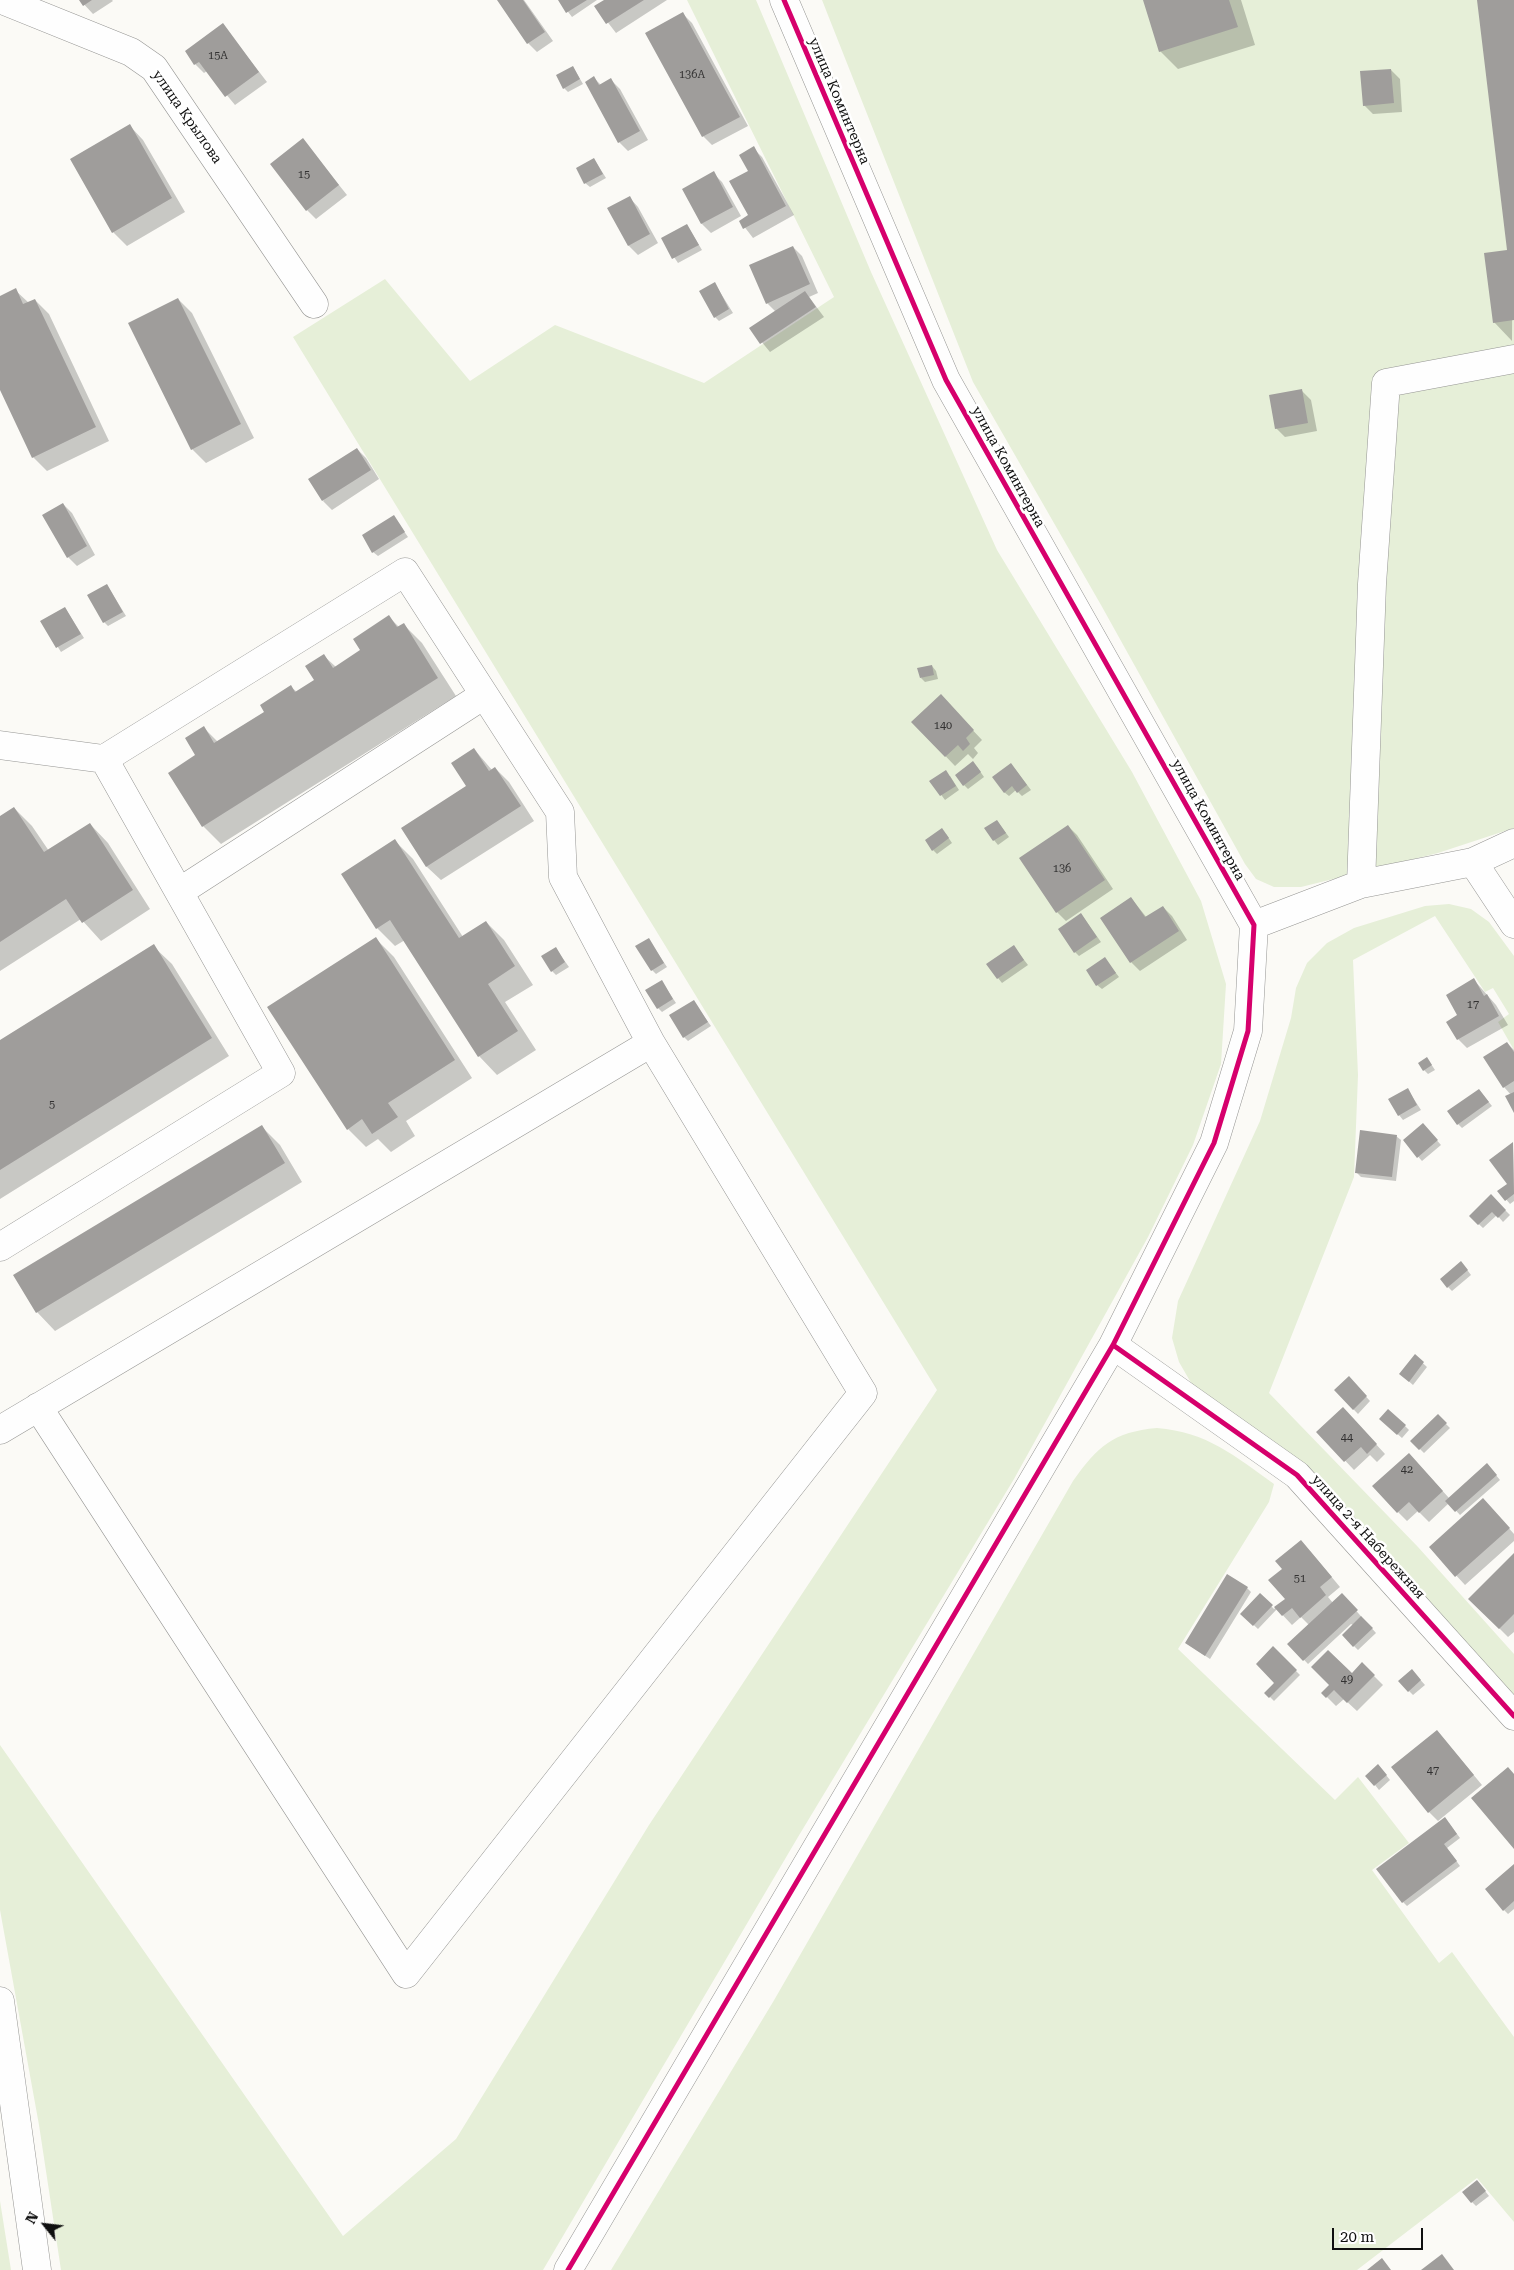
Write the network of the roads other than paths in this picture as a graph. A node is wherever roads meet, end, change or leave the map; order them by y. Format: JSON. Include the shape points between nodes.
{"nodes":[{"id":1,"x":2,"y":0,"type":"edge"},
{"id":2,"x":784,"y":0,"type":"edge"},
{"id":3,"x":314,"y":304,"type":"dead end"},
{"id":4,"x":1514,"y":360,"type":"edge"},
{"id":5,"x":484,"y":695,"type":"junction"},
{"id":6,"x":0,"y":745,"type":"edge"},
{"id":7,"x":104,"y":760,"type":"junction"},
{"id":8,"x":1514,"y":843,"type":"edge"},
{"id":9,"x":1473,"y":862,"type":"junction"},
{"id":10,"x":1361,"y":884,"type":"junction"},
{"id":11,"x":179,"y":892,"type":"junction"},
{"id":12,"x":1514,"y":924,"type":"edge"},
{"id":13,"x":1254,"y":926,"type":"junction"},
{"id":14,"x":651,"y":1042,"type":"junction"},
{"id":15,"x":0,"y":1247,"type":"edge"},
{"id":16,"x":1113,"y":1344,"type":"junction"},
{"id":17,"x":38,"y":1407,"type":"junction"},
{"id":18,"x":0,"y":1430,"type":"edge"},
{"id":19,"x":1514,"y":1716,"type":"edge"},
{"id":20,"x":0,"y":2000,"type":"edge"},
{"id":21,"x":37,"y":2270,"type":"edge"},
{"id":22,"x":568,"y":2270,"type":"edge"}],
"edges":[{"from":1,"to":3,"type":"street","name":"улица Крылова","via":[[131,52],[154,68]]},
{"from":2,"to":13,"type":"street","name":"улица Коминтерна","via":[[946,380]]},
{"from":4,"to":10,"type":"street","via":[[1386,383],[1372,584]]},
{"from":5,"to":7,"type":"street","via":[[405,572]]},
{"from":5,"to":11,"type":"street"},
{"from":5,"to":14,"type":"street","via":[[560,812],[563,876]]},
{"from":6,"to":7,"type":"street"},
{"from":7,"to":11,"type":"street"},
{"from":8,"to":9,"type":"street"},
{"from":9,"to":10,"type":"street"},
{"from":9,"to":12,"type":"street"},
{"from":10,"to":13,"type":"street"},
{"from":11,"to":15,"type":"street","via":[[281,1073]]},
{"from":13,"to":16,"type":"street","via":[[1248,1031],[1214,1143]]},
{"from":14,"to":17,"type":"street"},
{"from":14,"to":17,"type":"street","via":[[863,1393],[406,1974]]},
{"from":16,"to":19,"type":"street","name":"улица 2-я Набережная","via":[[1297,1475]]},
{"from":16,"to":22,"type":"street"},
{"from":17,"to":18,"type":"street"},
{"from":20,"to":21,"type":"street"}]}
